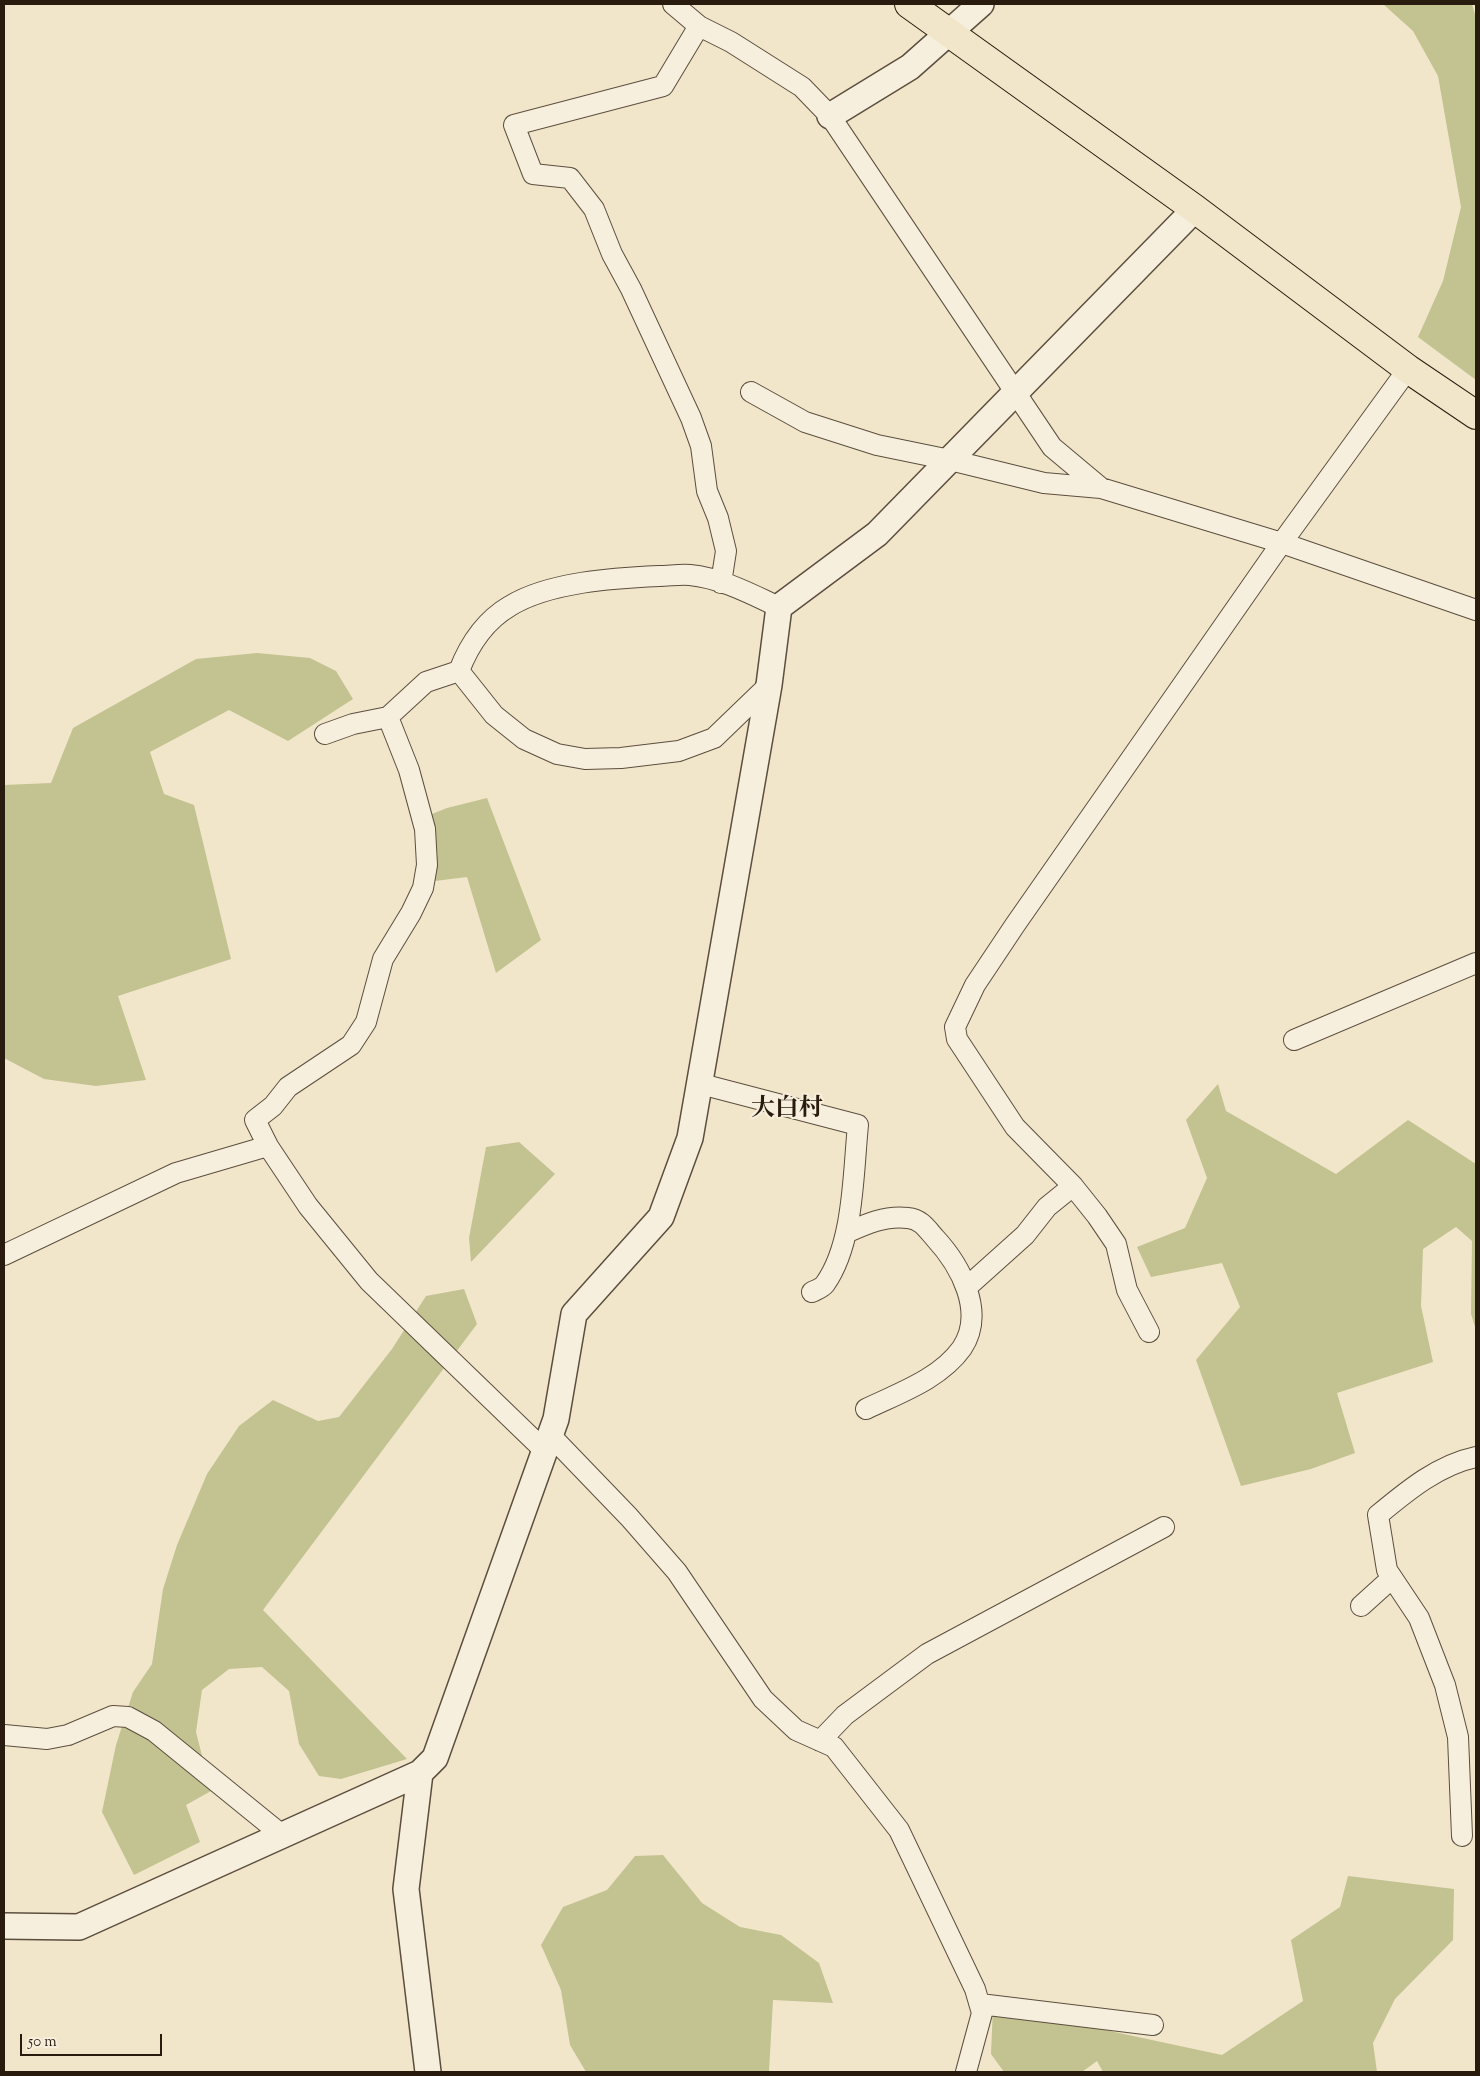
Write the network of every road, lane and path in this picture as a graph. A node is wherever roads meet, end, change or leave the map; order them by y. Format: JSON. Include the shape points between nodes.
{"nodes":[{"id":1,"x":673,"y":4,"type":"edge"},
{"id":2,"x":909,"y":4,"type":"edge"},
{"id":3,"x":981,"y":4,"type":"edge"},
{"id":4,"x":699,"y":26,"type":"junction"},
{"id":5,"x":949,"y":32,"type":"junction"},
{"id":6,"x":830,"y":116,"type":"junction"},
{"id":7,"x":1196,"y":209,"type":"junction"},
{"id":8,"x":1408,"y":370,"type":"junction"},
{"id":9,"x":751,"y":392,"type":"dead end"},
{"id":10,"x":1017,"y":392,"type":"junction"},
{"id":11,"x":1476,"y":415,"type":"edge"},
{"id":12,"x":950,"y":460,"type":"junction"},
{"id":13,"x":1101,"y":488,"type":"junction"},
{"id":14,"x":1282,"y":543,"type":"junction"},
{"id":15,"x":721,"y":583,"type":"junction"},
{"id":16,"x":779,"y":607,"type":"junction"},
{"id":17,"x":1476,"y":610,"type":"edge"},
{"id":18,"x":459,"y":671,"type":"junction"},
{"id":19,"x":768,"y":685,"type":"junction"},
{"id":20,"x":388,"y":717,"type":"junction"},
{"id":21,"x":325,"y":734,"type":"dead end"},
{"id":22,"x":1476,"y":963,"type":"edge"},
{"id":23,"x":1294,"y":1040,"type":"dead end"},
{"id":24,"x":701,"y":1084,"type":"junction"},
{"id":25,"x":268,"y":1146,"type":"junction"},
{"id":26,"x":1072,"y":1186,"type":"junction"},
{"id":27,"x":846,"y":1233,"type":"junction"},
{"id":28,"x":4,"y":1255,"type":"edge"},
{"id":29,"x":967,"y":1287,"type":"junction"},
{"id":30,"x":812,"y":1292,"type":"dead end"},
{"id":31,"x":1149,"y":1332,"type":"dead end"},
{"id":32,"x":866,"y":1409,"type":"dead end"},
{"id":33,"x":548,"y":1444,"type":"junction"},
{"id":34,"x":1476,"y":1457,"type":"edge"},
{"id":35,"x":1164,"y":1527,"type":"dead end"},
{"id":36,"x":1392,"y":1578,"type":"junction"},
{"id":37,"x":1360,"y":1606,"type":"dead end"},
{"id":38,"x":4,"y":1735,"type":"edge"},
{"id":39,"x":820,"y":1741,"type":"junction"},
{"id":40,"x":420,"y":1773,"type":"junction"},
{"id":41,"x":282,"y":1835,"type":"junction"},
{"id":42,"x":1462,"y":1836,"type":"dead end"},
{"id":43,"x":4,"y":1926,"type":"edge"},
{"id":44,"x":980,"y":2004,"type":"junction"},
{"id":45,"x":1153,"y":2025,"type":"dead end"},
{"id":46,"x":428,"y":2072,"type":"edge"},
{"id":47,"x":966,"y":2072,"type":"edge"}],
"edges":[{"from":1,"to":4,"type":"street"},
{"from":2,"to":5,"type":"main road"},
{"from":3,"to":5,"type":"street"},
{"from":4,"to":6,"type":"street","via":[[731,42],[802,87]]},
{"from":4,"to":15,"type":"street","via":[[663,86],[514,125],[533,174],[570,178],[594,209],[612,254],[691,418],[700,446],[707,491],[726,551]]},
{"from":5,"to":6,"type":"street","via":[[910,67]]},
{"from":5,"to":7,"type":"main road"},
{"from":6,"to":10,"type":"street"},
{"from":7,"to":8,"type":"main road"},
{"from":7,"to":10,"type":"street"},
{"from":8,"to":11,"type":"main road"},
{"from":8,"to":14,"type":"street"},
{"from":9,"to":12,"type":"street","via":[[805,422],[877,445]]},
{"from":10,"to":12,"type":"street"},
{"from":10,"to":13,"type":"street","via":[[1052,447]]},
{"from":12,"to":13,"type":"street","via":[[1044,483]]},
{"from":12,"to":16,"type":"street","via":[[877,534]]},
{"from":13,"to":14,"type":"street"},
{"from":14,"to":17,"type":"street"},
{"from":14,"to":26,"type":"street","via":[[1015,925],[975,985],[955,1027],[957,1039],[1015,1127]]},
{"from":15,"to":16,"type":"street"},
{"from":15,"to":18,"type":"street","via":[[690,575],[627,577],[571,584],[536,595],[510,606],[483,629],[467,651]]},
{"from":16,"to":19,"type":"street"},
{"from":18,"to":19,"type":"street","via":[[494,715],[524,739],[557,754],[585,759],[679,751],[714,738]]},
{"from":18,"to":20,"type":"street","via":[[426,682]]},
{"from":19,"to":24,"type":"street"},
{"from":20,"to":21,"type":"street"},
{"from":20,"to":25,"type":"street","via":[[409,770],[425,829],[427,865],[423,888],[412,913],[382,959],[366,1022],[351,1045],[288,1087],[256,1120]]},
{"from":22,"to":23,"type":"street"},
{"from":24,"to":27,"type":"street","via":[[858,1125]]},
{"from":24,"to":33,"type":"street","via":[[690,1138],[660,1217],[574,1314],[556,1419]]},
{"from":25,"to":28,"type":"street","via":[[176,1173]]},
{"from":25,"to":33,"type":"street","via":[[308,1206],[369,1281]]},
{"from":26,"to":29,"type":"street","via":[[1047,1207],[1025,1235]]},
{"from":26,"to":31,"type":"street","via":[[1116,1244],[1127,1290]]},
{"from":27,"to":29,"type":"street","via":[[875,1220],[908,1218],[920,1222],[946,1250]]},
{"from":27,"to":30,"type":"street","via":[[824,1286]]},
{"from":29,"to":32,"type":"street","via":[[970,1329],[962,1348],[938,1372]]},
{"from":33,"to":39,"type":"street","via":[[629,1517],[677,1572],[763,1699],[796,1730]]},
{"from":33,"to":40,"type":"street","via":[[435,1758]]},
{"from":34,"to":36,"type":"street","via":[[1465,1459],[1414,1485],[1378,1515],[1387,1570]]},
{"from":35,"to":39,"type":"street","via":[[927,1654],[845,1715]]},
{"from":36,"to":37,"type":"street"},
{"from":36,"to":42,"type":"street","via":[[1419,1618],[1445,1685],[1458,1737]]},
{"from":38,"to":41,"type":"street","via":[[47,1739],[68,1735],[112,1716],[128,1717],[154,1731]]},
{"from":39,"to":44,"type":"street","via":[[834,1747],[899,1830]]},
{"from":40,"to":41,"type":"street"},
{"from":40,"to":46,"type":"street","via":[[406,1889]]},
{"from":41,"to":43,"type":"street","via":[[79,1927]]},
{"from":44,"to":45,"type":"street"},
{"from":44,"to":47,"type":"street","via":[[982,2013]]}]}
